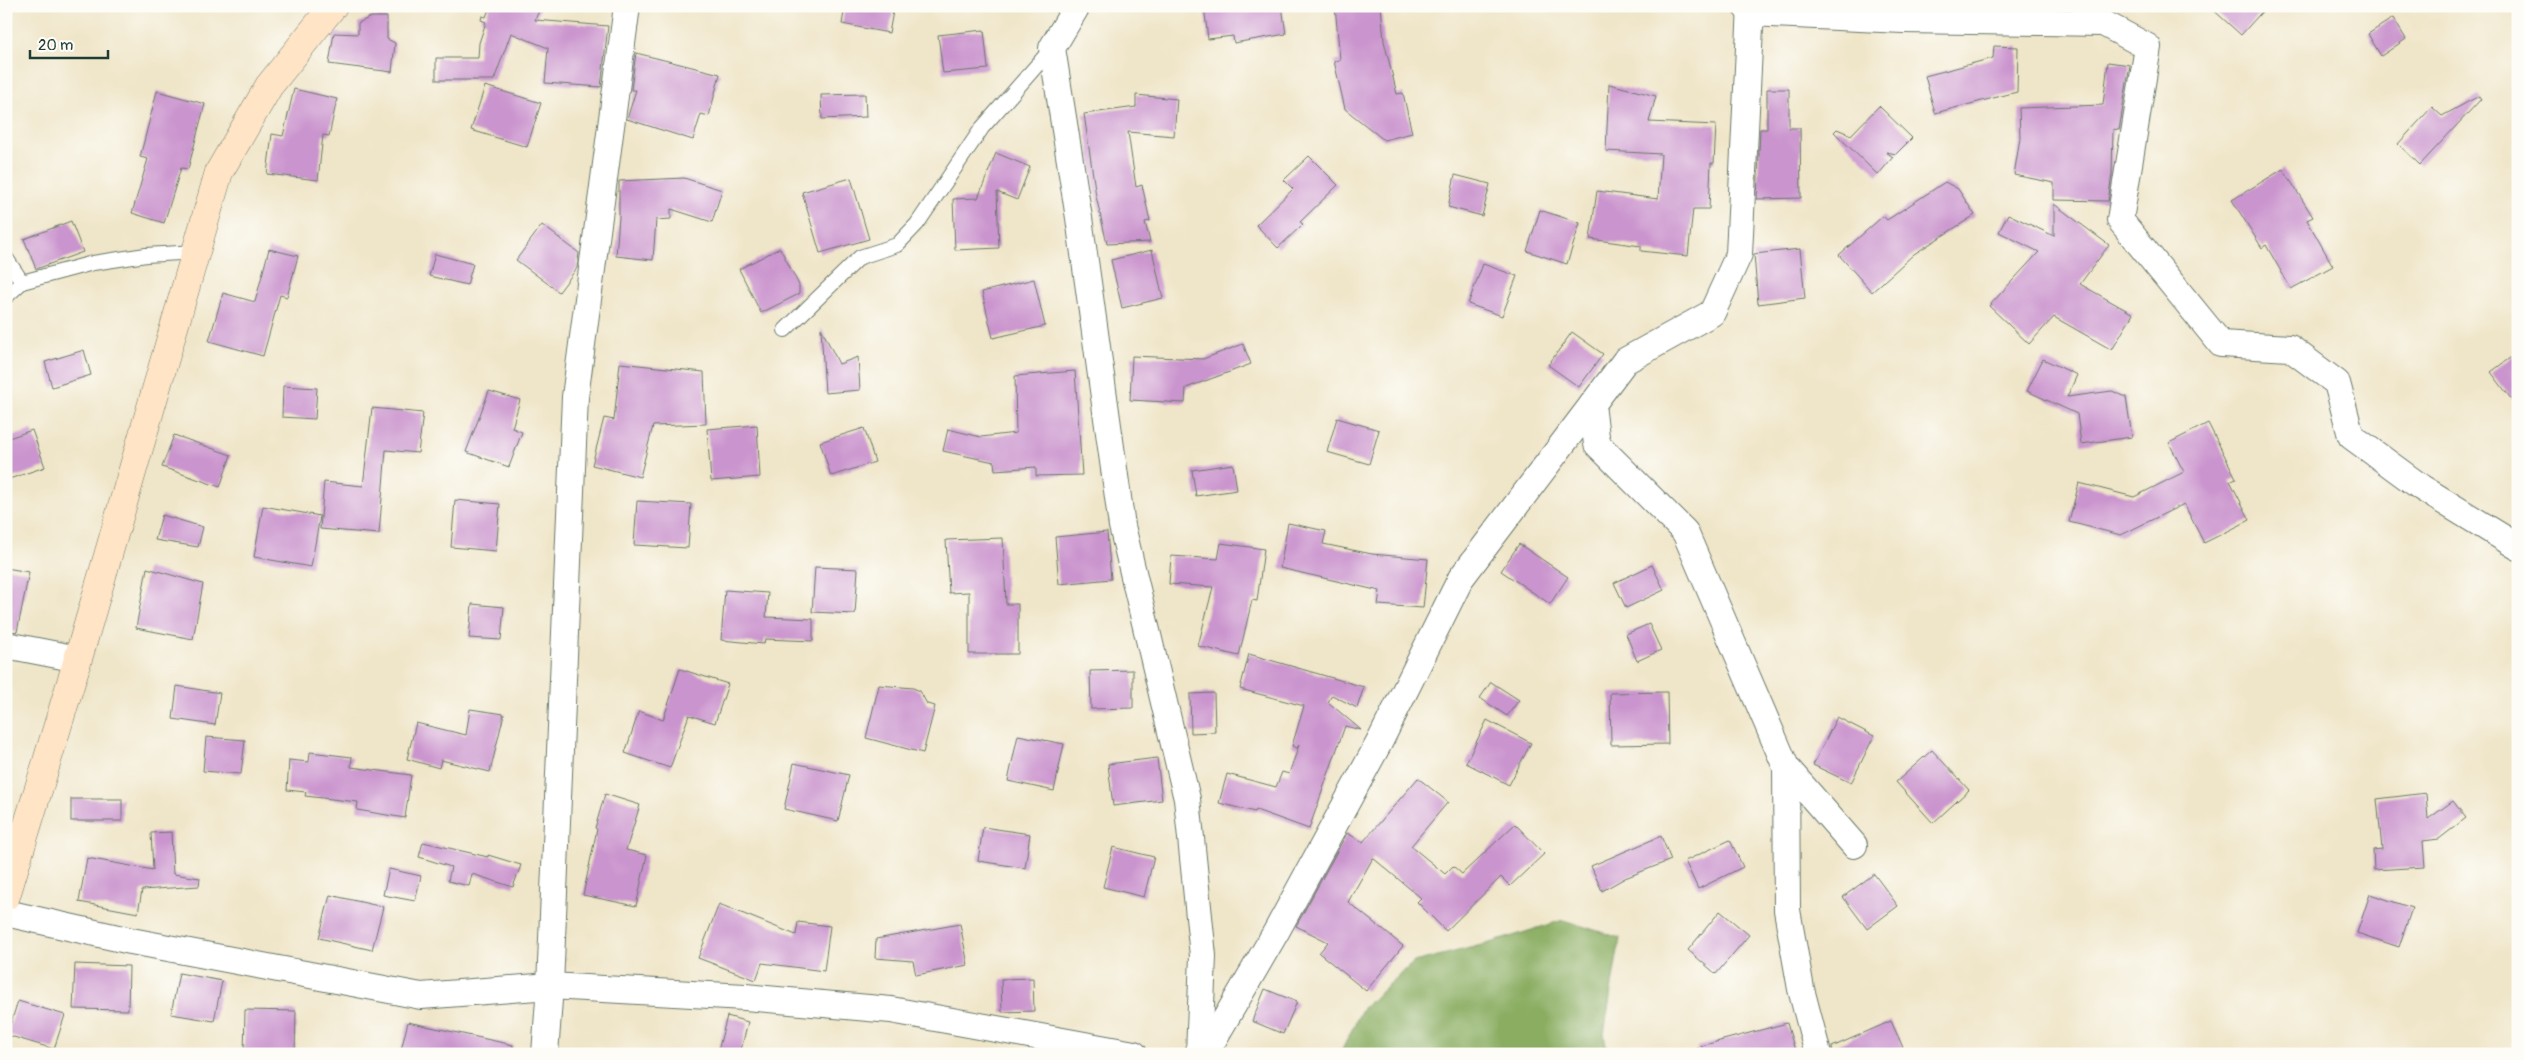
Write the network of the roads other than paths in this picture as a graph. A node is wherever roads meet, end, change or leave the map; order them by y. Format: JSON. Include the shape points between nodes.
{"nodes":[{"id":1,"x":333,"y":6,"type":"edge"},
{"id":2,"x":628,"y":6,"type":"edge"},
{"id":3,"x":1077,"y":6,"type":"edge"},
{"id":4,"x":1749,"y":9,"type":"edge"},
{"id":5,"x":1052,"y":48,"type":"junction"},
{"id":6,"x":196,"y":252,"type":"junction"},
{"id":7,"x":6,"y":258,"type":"edge"},
{"id":8,"x":22,"y":282,"type":"junction"},
{"id":9,"x":6,"y":297,"type":"edge"},
{"id":10,"x":785,"y":330,"type":"dead end"},
{"id":11,"x":1592,"y":405,"type":"junction"},
{"id":12,"x":2518,"y":547,"type":"edge"},
{"id":13,"x":6,"y":645,"type":"edge"},
{"id":14,"x":78,"y":659,"type":"junction"},
{"id":15,"x":1786,"y":767,"type":"junction"},
{"id":16,"x":1854,"y":845,"type":"dead end"},
{"id":17,"x":6,"y":896,"type":"edge"},
{"id":18,"x":6,"y":913,"type":"edge"},
{"id":19,"x":550,"y":986,"type":"junction"},
{"id":20,"x":545,"y":1054,"type":"edge"},
{"id":21,"x":1134,"y":1054,"type":"edge"},
{"id":22,"x":1199,"y":1054,"type":"edge"},
{"id":23,"x":1205,"y":1054,"type":"edge"},
{"id":24,"x":1818,"y":1054,"type":"edge"}],
"edges":[{"from":1,"to":6,"type":"street","via":[[269,86],[219,172]]},
{"from":2,"to":19,"type":"street","via":[[575,397]]},
{"from":3,"to":5,"type":"street"},
{"from":4,"to":11,"type":"street","via":[[1740,254],[1712,313],[1625,361]]},
{"from":4,"to":12,"type":"street","via":[[1903,20],[2103,23],[2148,47],[2120,220],[2221,344],[2290,348],[2337,383],[2351,436],[2422,488]]},
{"from":5,"to":10,"type":"lane","via":[[982,128],[917,224],[897,246],[860,257]]},
{"from":5,"to":22,"type":"street","via":[[1122,526],[1187,799],[1203,956]]},
{"from":6,"to":8,"type":"lane","via":[[146,254],[93,263]]},
{"from":6,"to":14,"type":"street"},
{"from":7,"to":8,"type":"lane"},
{"from":8,"to":9,"type":"lane"},
{"from":11,"to":15,"type":"street","via":[[1597,444],[1685,532]]},
{"from":11,"to":23,"type":"street","via":[[1461,578],[1375,749],[1276,932]]},
{"from":13,"to":14,"type":"street"},
{"from":14,"to":17,"type":"street"},
{"from":15,"to":16,"type":"street"},
{"from":15,"to":24,"type":"street","via":[[1787,910],[1801,989]]},
{"from":18,"to":19,"type":"street","via":[[131,941],[421,996]]},
{"from":19,"to":20,"type":"street"},
{"from":19,"to":21,"type":"street","via":[[745,997],[891,1010]]}]}
